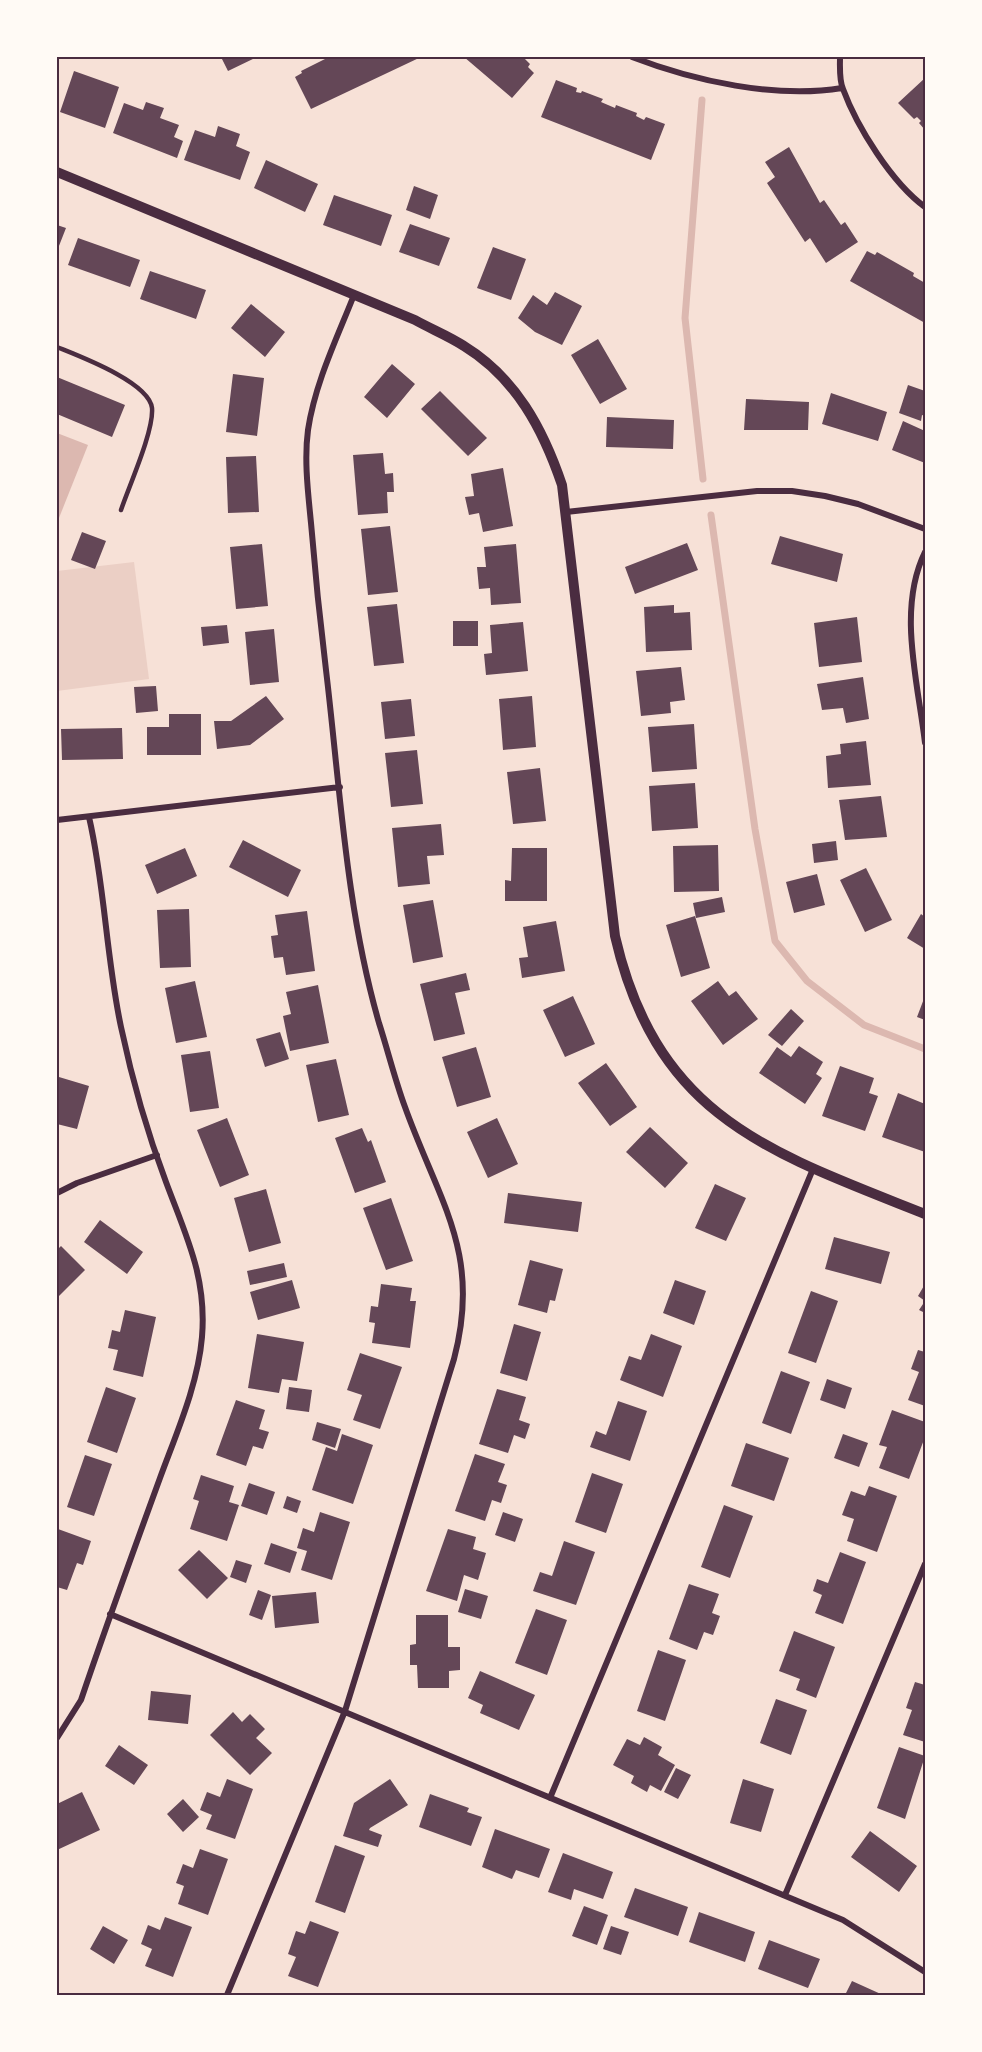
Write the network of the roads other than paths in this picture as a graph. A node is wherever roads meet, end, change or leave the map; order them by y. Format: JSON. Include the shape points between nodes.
{"nodes":[{"id":1,"x":632,"y":57,"type":"edge"},
{"id":2,"x":840,"y":57,"type":"edge"},
{"id":3,"x":842,"y":88,"type":"junction"},
{"id":4,"x":57,"y":172,"type":"edge"},
{"id":5,"x":925,"y":207,"type":"edge"},
{"id":6,"x":354,"y":295,"type":"junction"},
{"id":7,"x":57,"y":347,"type":"edge"},
{"id":8,"x":121,"y":510,"type":"dead end"},
{"id":9,"x":566,"y":512,"type":"junction"},
{"id":10,"x":925,"y":529,"type":"edge"},
{"id":11,"x":925,"y":552,"type":"edge"},
{"id":12,"x":925,"y":743,"type":"edge"},
{"id":13,"x":340,"y":787,"type":"junction"},
{"id":14,"x":89,"y":817,"type":"junction"},
{"id":15,"x":57,"y":820,"type":"edge"},
{"id":16,"x":157,"y":1155,"type":"junction"},
{"id":17,"x":813,"y":1169,"type":"junction"},
{"id":18,"x":57,"y":1193,"type":"edge"},
{"id":19,"x":925,"y":1214,"type":"edge"},
{"id":20,"x":925,"y":1564,"type":"edge"},
{"id":21,"x":110,"y":1614,"type":"junction"},
{"id":22,"x":345,"y":1711,"type":"junction"},
{"id":23,"x":57,"y":1738,"type":"edge"},
{"id":24,"x":550,"y":1798,"type":"junction"},
{"id":25,"x":785,"y":1895,"type":"junction"},
{"id":26,"x":925,"y":1972,"type":"edge"},
{"id":27,"x":227,"y":1995,"type":"edge"}],
"edges":[{"from":1,"to":3,"type":"street","via":[[689,76],[743,86],[816,92]]},
{"from":2,"to":3,"type":"street"},
{"from":3,"to":5,"type":"street","via":[[883,164]]},
{"from":4,"to":6,"type":"street"},
{"from":6,"to":9,"type":"street","via":[[465,346],[513,388],[551,452]]},
{"from":6,"to":13,"type":"street","via":[[315,399],[306,462]]},
{"from":7,"to":8,"type":"lane","via":[[140,389],[152,406],[151,423]]},
{"from":9,"to":10,"type":"street","via":[[757,491],[792,491],[858,504]]},
{"from":9,"to":17,"type":"street","via":[[615,936],[635,1005],[667,1061],[719,1114],[749,1137]]},
{"from":11,"to":12,"type":"street","via":[[913,587],[911,621]]},
{"from":13,"to":14,"type":"street"},
{"from":13,"to":22,"type":"street","via":[[352,895],[378,1019],[405,1107],[459,1246],[465,1302],[454,1359]]},
{"from":14,"to":15,"type":"street"},
{"from":14,"to":16,"type":"street","via":[[121,1027]]},
{"from":16,"to":18,"type":"street"},
{"from":16,"to":21,"type":"street","via":[[198,1269],[202,1340],[173,1441]]},
{"from":17,"to":19,"type":"street"},
{"from":17,"to":24,"type":"street"},
{"from":20,"to":25,"type":"street"},
{"from":21,"to":22,"type":"street"},
{"from":21,"to":23,"type":"street","via":[[81,1700]]},
{"from":22,"to":24,"type":"street"},
{"from":22,"to":27,"type":"street"},
{"from":24,"to":25,"type":"street"},
{"from":25,"to":26,"type":"street","via":[[843,1920]]}]}
